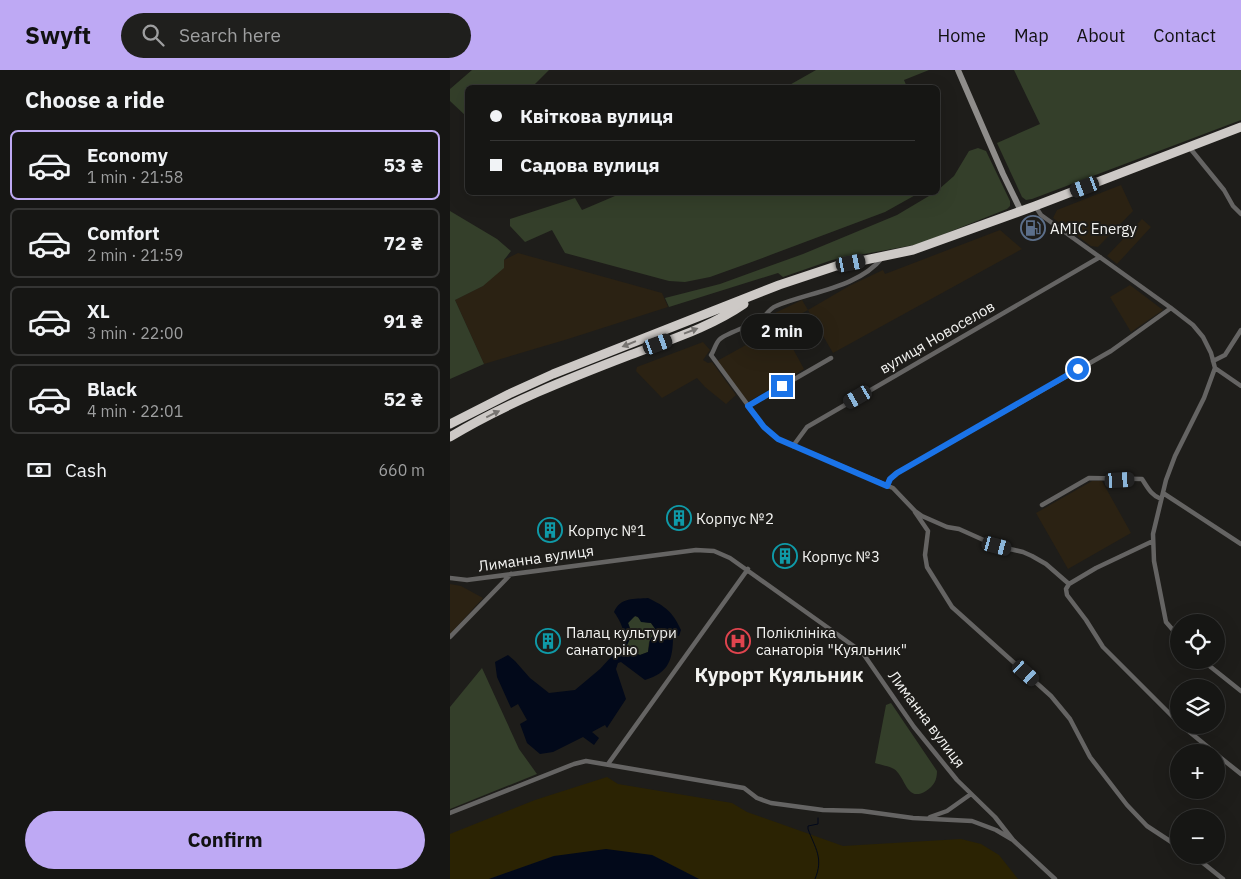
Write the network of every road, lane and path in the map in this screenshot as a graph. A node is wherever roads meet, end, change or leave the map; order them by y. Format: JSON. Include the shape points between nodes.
{"nodes":[{"id":1,"x":958,"y":70,"type":"edge"},
{"id":2,"x":1241,"y":128,"type":"edge"},
{"id":3,"x":1189,"y":147,"type":"junction"},
{"id":4,"x":1035,"y":206,"type":"junction"},
{"id":5,"x":1021,"y":211,"type":"junction"},
{"id":6,"x":1241,"y":214,"type":"edge"},
{"id":7,"x":882,"y":257,"type":"junction"},
{"id":8,"x":1100,"y":257,"type":"junction"},
{"id":9,"x":756,"y":295,"type":"junction"},
{"id":10,"x":1171,"y":308,"type":"junction"},
{"id":11,"x":1241,"y":330,"type":"edge"},
{"id":12,"x":831,"y":358,"type":"dead end"},
{"id":13,"x":1213,"y":361,"type":"junction"},
{"id":14,"x":1215,"y":368,"type":"junction"},
{"id":15,"x":1241,"y":386,"type":"edge"},
{"id":16,"x":748,"y":406,"type":"junction"},
{"id":17,"x":450,"y":424,"type":"edge"},
{"id":18,"x":450,"y":437,"type":"edge"},
{"id":19,"x":793,"y":446,"type":"junction"},
{"id":20,"x":889,"y":489,"type":"junction"},
{"id":21,"x":1162,"y":496,"type":"junction"},
{"id":22,"x":1042,"y":505,"type":"dead end"},
{"id":23,"x":914,"y":511,"type":"junction"},
{"id":24,"x":937,"y":524,"type":"junction"},
{"id":25,"x":928,"y":531,"type":"junction"},
{"id":26,"x":1153,"y":541,"type":"junction"},
{"id":27,"x":1241,"y":544,"type":"edge"},
{"id":28,"x":748,"y":569,"type":"junction"},
{"id":29,"x":511,"y":574,"type":"junction"},
{"id":30,"x":450,"y":578,"type":"edge"},
{"id":31,"x":1069,"y":584,"type":"junction"},
{"id":32,"x":1170,"y":627,"type":"edge"},
{"id":33,"x":450,"y":637,"type":"edge"},
{"id":34,"x":1213,"y":669,"type":"edge"},
{"id":35,"x":1241,"y":692,"type":"edge"},
{"id":36,"x":1170,"y":714,"type":"edge"},
{"id":37,"x":1192,"y":734,"type":"edge"},
{"id":38,"x":1204,"y":744,"type":"edge"},
{"id":39,"x":1225,"y":761,"type":"edge"},
{"id":40,"x":608,"y":764,"type":"junction"},
{"id":41,"x":1241,"y":774,"type":"edge"},
{"id":42,"x":971,"y":794,"type":"junction"},
{"id":43,"x":450,"y":813,"type":"edge"},
{"id":44,"x":926,"y":818,"type":"junction"},
{"id":45,"x":1013,"y":840,"type":"junction"},
{"id":46,"x":1170,"y":841,"type":"edge"},
{"id":47,"x":1204,"y":864,"type":"edge"},
{"id":48,"x":1055,"y":879,"type":"edge"},
{"id":49,"x":1223,"y":879,"type":"edge"}],
"edges":[{"from":1,"to":5,"type":"street"},
{"from":2,"to":3,"type":"highway"},
{"from":3,"to":4,"type":"highway"},
{"from":3,"to":6,"type":"street"},
{"from":4,"to":5,"type":"highway"},
{"from":4,"to":8,"type":"street","via":[[1041,215]]},
{"from":5,"to":7,"type":"highway","via":[[913,250]]},
{"from":7,"to":9,"type":"highway","via":[[836,266]]},
{"from":7,"to":16,"type":"street","via":[[858,277],[772,308],[761,320],[720,339],[711,356]]},
{"from":8,"to":10,"type":"street"},
{"from":8,"to":19,"type":"street","name":"вулиця Новоселов","via":[[807,427]]},
{"from":9,"to":17,"type":"highway","one_way":true,"via":[[553,374]]},
{"from":18,"to":9,"type":"highway","one_way":true,"via":[[554,386],[704,326]]},
{"from":10,"to":13,"type":"street","via":[[1203,337]]},
{"from":10,"to":20,"type":"street","via":[[1111,350],[897,473],[890,479]]},
{"from":11,"to":13,"type":"street","via":[[1225,355]]},
{"from":12,"to":16,"type":"street"},
{"from":13,"to":14,"type":"street"},
{"from":14,"to":15,"type":"street"},
{"from":14,"to":21,"type":"street","via":[[1175,456]]},
{"from":16,"to":19,"type":"street","via":[[764,427]]},
{"from":19,"to":20,"type":"street"},
{"from":20,"to":23,"type":"street"},
{"from":21,"to":22,"type":"street","via":[[1154,496],[1142,479],[1089,478]]},
{"from":21,"to":26,"type":"street"},
{"from":21,"to":27,"type":"street"},
{"from":23,"to":24,"type":"street"},
{"from":23,"to":25,"type":"street"},
{"from":24,"to":25,"type":"street"},
{"from":24,"to":31,"type":"street","via":[[966,531],[997,546],[1032,556]]},
{"from":25,"to":46,"type":"street","via":[[927,567],[952,607],[1051,696],[1070,719],[1090,757],[1127,805],[1147,826]]},
{"from":26,"to":31,"type":"street"},
{"from":26,"to":32,"type":"street","via":[[1166,622]]},
{"from":28,"to":29,"type":"street","name":"Лиманна вулиця","via":[[724,554],[696,550]]},
{"from":28,"to":40,"type":"street"},
{"from":28,"to":42,"type":"street","name":"Лиманна вулиця","via":[[862,652],[914,727]]},
{"from":29,"to":30,"type":"street","name":"Лиманна вулиця","via":[[460,580]]},
{"from":29,"to":33,"type":"street"},
{"from":31,"to":36,"type":"street","via":[[1067,595],[1103,647]]},
{"from":34,"to":35,"type":"street"},
{"from":37,"to":38,"type":"street"},
{"from":39,"to":41,"type":"street"},
{"from":40,"to":43,"type":"street","via":[[586,761],[574,764]]},
{"from":40,"to":44,"type":"street","via":[[744,788],[771,803]]},
{"from":42,"to":44,"type":"street","via":[[947,811]]},
{"from":42,"to":45,"type":"street","name":"Лиманна вулиця"},
{"from":44,"to":45,"type":"street","via":[[972,821]]},
{"from":45,"to":48,"type":"street"},
{"from":47,"to":49,"type":"street"}]}
